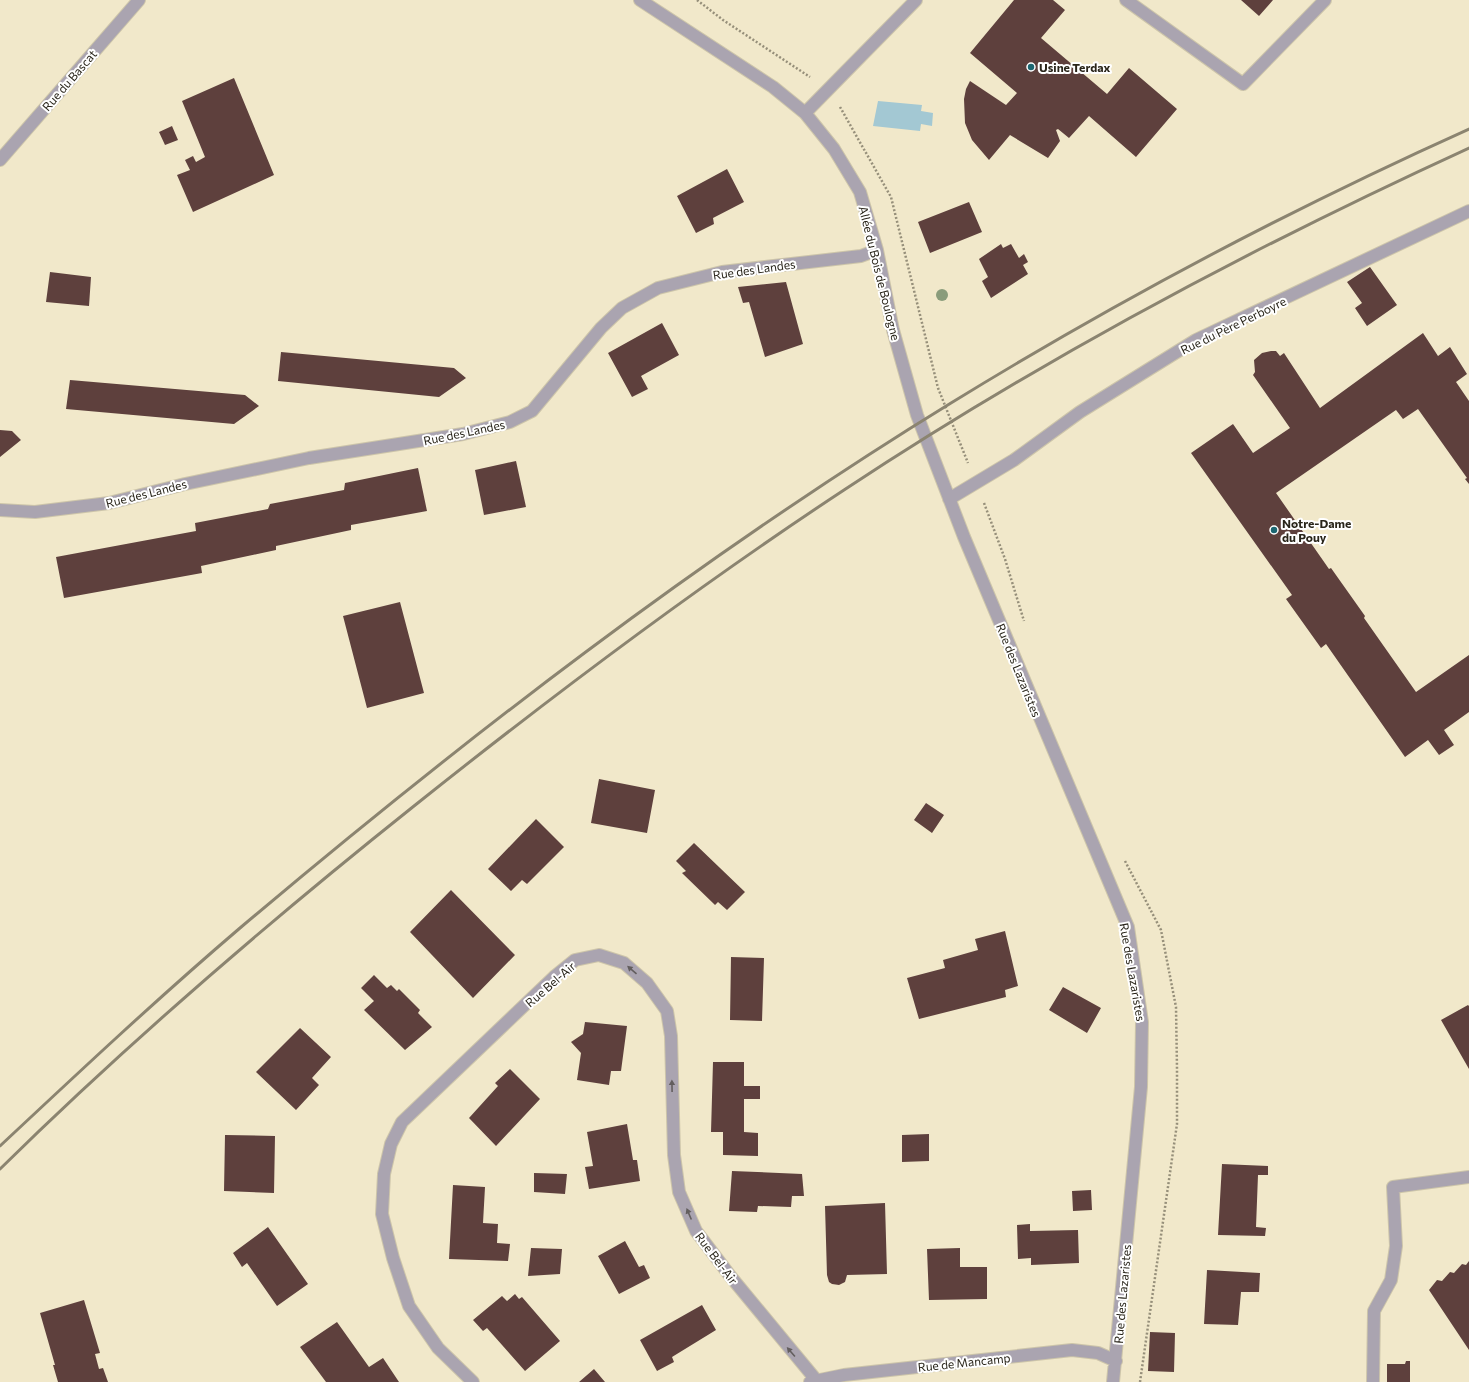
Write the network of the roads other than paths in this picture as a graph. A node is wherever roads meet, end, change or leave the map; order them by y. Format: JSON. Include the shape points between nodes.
{"nodes":[{"id":1,"x":139,"y":0,"type":"edge"},
{"id":2,"x":640,"y":0,"type":"edge"},
{"id":3,"x":916,"y":0,"type":"edge"},
{"id":4,"x":1126,"y":0,"type":"edge"},
{"id":5,"x":1325,"y":0,"type":"edge"},
{"id":6,"x":805,"y":113,"type":"junction"},
{"id":7,"x":0,"y":160,"type":"edge"},
{"id":8,"x":1469,"y":211,"type":"edge"},
{"id":9,"x":877,"y":250,"type":"junction"},
{"id":10,"x":949,"y":499,"type":"junction"},
{"id":11,"x":0,"y":510,"type":"edge"},
{"id":12,"x":1469,"y":1177,"type":"edge"},
{"id":13,"x":1116,"y":1361,"type":"junction"},
{"id":14,"x":814,"y":1381,"type":"edge"},
{"id":15,"x":473,"y":1382,"type":"edge"},
{"id":16,"x":1113,"y":1382,"type":"edge"},
{"id":17,"x":1373,"y":1382,"type":"edge"}],
"edges":[{"from":1,"to":7,"type":"street","name":"Rue du Bascat"},
{"from":2,"to":6,"type":"street","name":"Allée du Bois de Boulogne","via":[[773,87]]},
{"from":3,"to":6,"type":"street"},
{"from":4,"to":5,"type":"street","via":[[1243,84]]},
{"from":6,"to":9,"type":"street","name":"Allée du Bois de Boulogne","via":[[834,149],[860,192]]},
{"from":8,"to":10,"type":"street","name":"Rue du Père Perboyre","via":[[1196,340],[1080,412],[1014,460]]},
{"from":9,"to":10,"type":"street","name":"Allée du Bois de Boulogne","via":[[893,330],[915,408]]},
{"from":9,"to":11,"type":"street","name":"Rue des Landes","via":[[861,256],[722,272],[658,288],[622,308],[601,328],[532,411],[510,422],[463,434],[293,462],[184,484],[109,503],[35,512]]},
{"from":10,"to":13,"type":"street","name":"Rue des Lazaristes","via":[[1128,927],[1142,1022],[1141,1080]]},
{"from":12,"to":17,"type":"street","via":[[1393,1187],[1396,1246],[1391,1280],[1374,1311]]},
{"from":13,"to":14,"type":"street","name":"Rue de Mancamp","via":[[1098,1353],[1072,1350],[844,1375]]},
{"from":13,"to":16,"type":"street","name":"Rue des Lazaristes"},
{"from":14,"to":15,"type":"street","name":"Rue Bel-Air","one_way":true,"via":[[696,1231],[679,1192],[674,1155],[671,1036],[667,1011],[647,983],[624,963],[599,955],[575,960],[554,977],[402,1122],[391,1144],[384,1174],[382,1214],[409,1306],[438,1348]]}]}
